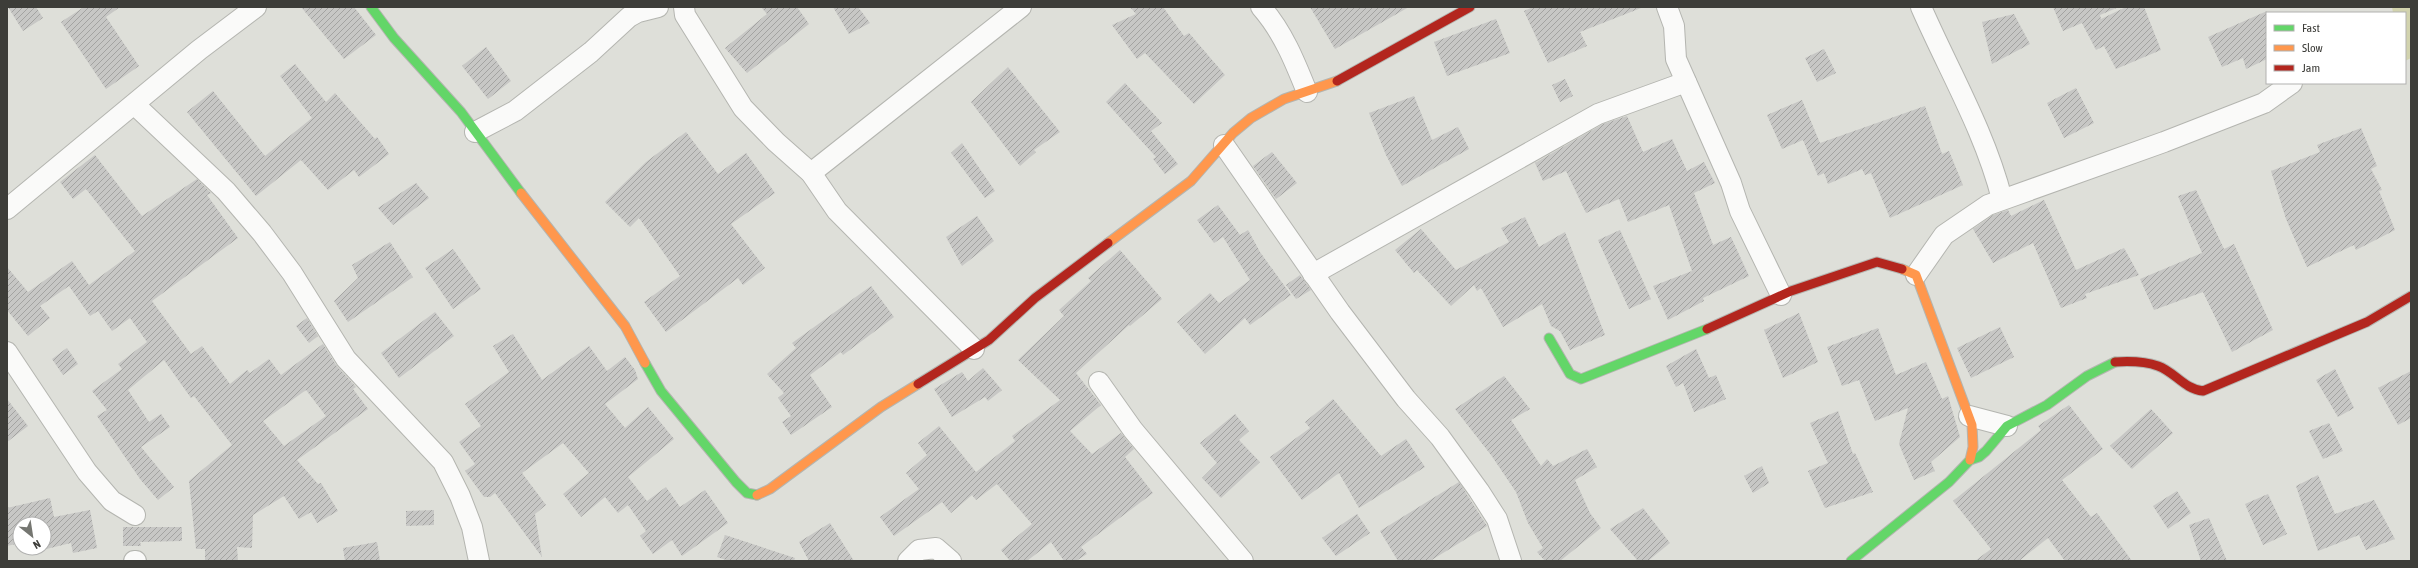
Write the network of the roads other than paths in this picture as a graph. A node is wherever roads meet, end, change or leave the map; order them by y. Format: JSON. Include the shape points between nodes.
{"nodes":[{"id":1,"x":256,"y":7,"type":"edge"},
{"id":2,"x":371,"y":7,"type":"edge"},
{"id":3,"x":658,"y":7,"type":"edge"},
{"id":4,"x":1021,"y":7,"type":"edge"},
{"id":5,"x":1261,"y":7,"type":"edge"},
{"id":6,"x":1470,"y":7,"type":"edge"},
{"id":7,"x":1667,"y":7,"type":"edge"},
{"id":8,"x":1921,"y":7,"type":"edge"},
{"id":9,"x":685,"y":11,"type":"edge"},
{"id":10,"x":1686,"y":82,"type":"junction"},
{"id":11,"x":2291,"y":84,"type":"edge"},
{"id":12,"x":1307,"y":92,"type":"junction"},
{"id":13,"x":135,"y":104,"type":"junction"},
{"id":14,"x":475,"y":132,"type":"junction"},
{"id":15,"x":1224,"y":145,"type":"junction"},
{"id":16,"x":811,"y":173,"type":"junction"},
{"id":17,"x":2002,"y":200,"type":"junction"},
{"id":18,"x":7,"y":209,"type":"edge"},
{"id":19,"x":1313,"y":274,"type":"junction"},
{"id":20,"x":1916,"y":275,"type":"junction"},
{"id":21,"x":1781,"y":295,"type":"junction"},
{"id":22,"x":2411,"y":296,"type":"edge"},
{"id":23,"x":1549,"y":338,"type":"dead end"},
{"id":24,"x":974,"y":349,"type":"junction"},
{"id":25,"x":7,"y":352,"type":"edge"},
{"id":26,"x":1099,"y":382,"type":"dead end"},
{"id":27,"x":1969,"y":416,"type":"junction"},
{"id":28,"x":2007,"y":426,"type":"junction"},
{"id":29,"x":1970,"y":460,"type":"junction"},
{"id":30,"x":136,"y":515,"type":"dead end"},
{"id":31,"x":479,"y":561,"type":"edge"},
{"id":32,"x":908,"y":561,"type":"edge"},
{"id":33,"x":950,"y":561,"type":"edge"},
{"id":34,"x":1243,"y":561,"type":"edge"},
{"id":35,"x":1511,"y":561,"type":"edge"},
{"id":36,"x":1851,"y":561,"type":"edge"}],
"edges":[{"from":1,"to":13,"type":"street","via":[[199,50]]},
{"from":2,"to":14,"type":"street","via":[[394,38],[461,112]]},
{"from":3,"to":9,"type":"street"},
{"from":3,"to":14,"type":"street","via":[[629,17],[591,52],[515,111]]},
{"from":4,"to":16,"type":"street"},
{"from":5,"to":12,"type":"street","via":[[1271,18],[1292,54]]},
{"from":6,"to":12,"type":"street","via":[[1341,80]]},
{"from":7,"to":10,"type":"street","via":[[1674,26],[1676,60]]},
{"from":8,"to":17,"type":"street","via":[[1980,135],[1996,174]]},
{"from":9,"to":16,"type":"street","via":[[743,108]]},
{"from":10,"to":19,"type":"street","via":[[1598,114]]},
{"from":10,"to":21,"type":"street","via":[[1731,183],[1740,211]]},
{"from":11,"to":17,"type":"street","via":[[2264,103]]},
{"from":12,"to":15,"type":"street","via":[[1284,99],[1251,118],[1233,133]]},
{"from":13,"to":18,"type":"street","via":[[67,157]]},
{"from":13,"to":31,"type":"street","via":[[226,191],[262,233],[292,274],[346,359],[443,462],[472,527]]},
{"from":14,"to":24,"type":"street","via":[[625,326],[662,391],[747,493],[754,496],[770,490],[881,407]]},
{"from":15,"to":19,"type":"street"},
{"from":15,"to":24,"type":"street","via":[[1191,181],[1034,298],[989,340]]},
{"from":16,"to":24,"type":"street","via":[[837,211]]},
{"from":17,"to":20,"type":"street","via":[[1988,205],[1944,235]]},
{"from":19,"to":35,"type":"street","via":[[1406,399],[1440,437],[1479,491],[1497,519]]},
{"from":20,"to":21,"type":"street","via":[[1898,266],[1877,262]]},
{"from":20,"to":27,"type":"street"},
{"from":21,"to":23,"type":"street","via":[[1687,338],[1581,380],[1570,374]]},
{"from":22,"to":28,"type":"street","via":[[2367,322],[2203,391],[2192,390],[2153,364],[2137,361],[2112,362],[2087,376],[2047,405]]},
{"from":25,"to":30,"type":"street","via":[[87,472],[112,501]]},
{"from":26,"to":34,"type":"street","via":[[1137,436]]},
{"from":27,"to":28,"type":"street"},
{"from":27,"to":29,"type":"street","via":[[1972,424]]},
{"from":28,"to":29,"type":"street","via":[[1986,451]]},
{"from":29,"to":36,"type":"street","via":[[1949,482]]},
{"from":32,"to":33,"type":"street","via":[[919,550],[936,548]]}]}
